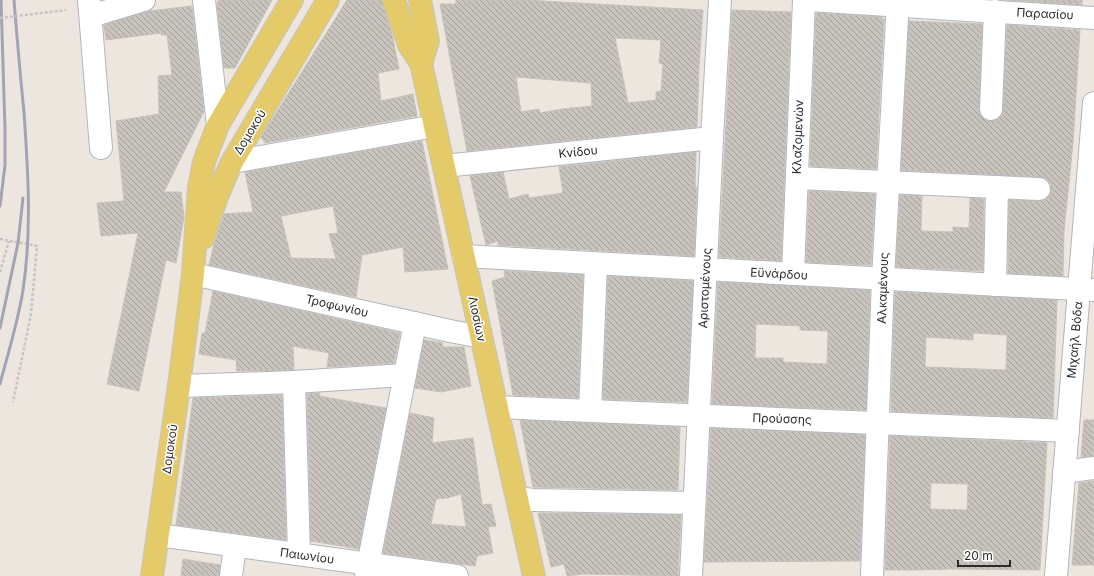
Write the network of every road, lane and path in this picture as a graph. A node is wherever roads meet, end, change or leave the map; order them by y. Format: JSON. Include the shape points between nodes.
{"nodes":[{"id":1,"x":144,"y":0,"type":"edge"},
{"id":2,"x":204,"y":0,"type":"edge"},
{"id":3,"x":292,"y":0,"type":"edge"},
{"id":4,"x":328,"y":0,"type":"edge"},
{"id":5,"x":394,"y":0,"type":"edge"},
{"id":6,"x":420,"y":0,"type":"edge"},
{"id":7,"x":720,"y":0,"type":"edge"},
{"id":8,"x":804,"y":0,"type":"edge"},
{"id":9,"x":808,"y":0,"type":"edge"},
{"id":10,"x":897,"y":3,"type":"edge"},
{"id":11,"x":90,"y":8,"type":"edge"},
{"id":12,"x":66,"y":10,"type":"dead end"},
{"id":13,"x":995,"y":12,"type":"junction"},
{"id":14,"x":0,"y":18,"type":"edge"},
{"id":15,"x":1094,"y":18,"type":"edge"},
{"id":16,"x":421,"y":63,"type":"junction"},
{"id":17,"x":212,"y":78,"type":"junction"},
{"id":18,"x":242,"y":85,"type":"junction"},
{"id":19,"x":1094,"y":103,"type":"edge"},
{"id":20,"x":991,"y":109,"type":"dead end"},
{"id":21,"x":218,"y":125,"type":"junction"},
{"id":22,"x":435,"y":126,"type":"junction"},
{"id":23,"x":712,"y":138,"type":"junction"},
{"id":24,"x":101,"y":148,"type":"dead end"},
{"id":25,"x":232,"y":162,"type":"junction"},
{"id":26,"x":444,"y":166,"type":"junction"},
{"id":27,"x":797,"y":178,"type":"junction"},
{"id":28,"x":888,"y":182,"type":"junction"},
{"id":29,"x":997,"y":187,"type":"junction"},
{"id":30,"x":1039,"y":189,"type":"dead end"},
{"id":31,"x":0,"y":239,"type":"edge"},
{"id":32,"x":9,"y":241,"type":"junction"},
{"id":33,"x":463,"y":256,"type":"junction"},
{"id":34,"x":596,"y":264,"type":"junction"},
{"id":35,"x":705,"y":270,"type":"junction"},
{"id":36,"x":0,"y":272,"type":"edge"},
{"id":37,"x":193,"y":274,"type":"junction"},
{"id":38,"x":793,"y":274,"type":"junction"},
{"id":39,"x":883,"y":279,"type":"junction"},
{"id":40,"x":995,"y":285,"type":"junction"},
{"id":41,"x":1087,"y":290,"type":"edge"},
{"id":42,"x":415,"y":323,"type":"junction"},
{"id":43,"x":481,"y":337,"type":"junction"},
{"id":44,"x":405,"y":375,"type":"junction"},
{"id":45,"x":294,"y":382,"type":"junction"},
{"id":46,"x":179,"y":386,"type":"junction"},
{"id":47,"x":13,"y":402,"type":"dead end"},
{"id":48,"x":497,"y":407,"type":"junction"},
{"id":49,"x":590,"y":411,"type":"junction"},
{"id":50,"x":698,"y":416,"type":"junction"},
{"id":51,"x":878,"y":424,"type":"junction"},
{"id":52,"x":1068,"y":431,"type":"junction"},
{"id":53,"x":1094,"y":468,"type":"edge"},
{"id":54,"x":1064,"y":472,"type":"junction"},
{"id":55,"x":517,"y":498,"type":"junction"},
{"id":56,"x":694,"y":503,"type":"junction"},
{"id":57,"x":158,"y":535,"type":"junction"},
{"id":58,"x":235,"y":546,"type":"junction"},
{"id":59,"x":298,"y":554,"type":"junction"},
{"id":60,"x":367,"y":570,"type":"edge"},
{"id":61,"x":152,"y":576,"type":"edge"},
{"id":62,"x":231,"y":576,"type":"edge"},
{"id":63,"x":456,"y":576,"type":"edge"},
{"id":64,"x":534,"y":576,"type":"edge"},
{"id":65,"x":691,"y":576,"type":"edge"},
{"id":66,"x":872,"y":576,"type":"edge"},
{"id":67,"x":1056,"y":576,"type":"edge"}],
"edges":[{"from":1,"to":11,"type":"street"},
{"from":2,"to":17,"type":"street"},
{"from":3,"to":18,"type":"main road","name":"Δομοκού"},
{"from":4,"to":25,"type":"main road","name":"Δομοκού"},
{"from":5,"to":16,"type":"main road","name":"Λιοσίων","via":[[409,45]]},
{"from":6,"to":16,"type":"main road","via":[[428,41]]},
{"from":7,"to":23,"type":"street","name":"Αριστομένους"},
{"from":8,"to":27,"type":"street","name":"Κλαζομενών"},
{"from":9,"to":10,"type":"street","name":"Παρασίου"},
{"from":10,"to":13,"type":"street","name":"Παρασίου"},
{"from":10,"to":28,"type":"street","name":"Αλκαμένους"},
{"from":11,"to":24,"type":"street"},
{"from":12,"to":14,"type":"path","bridge":true},
{"from":13,"to":15,"type":"street","name":"Παρασίου"},
{"from":13,"to":20,"type":"street"},
{"from":16,"to":22,"type":"main road","name":"Λιοσίων"},
{"from":17,"to":18,"type":"street"},
{"from":17,"to":21,"type":"street"},
{"from":18,"to":21,"type":"main road","name":"Δομοκού"},
{"from":19,"to":41,"type":"street","name":"Μιχαήλ Βόδα"},
{"from":21,"to":37,"type":"main road","name":"Δομοκού","via":[[204,162],[199,187]]},
{"from":22,"to":25,"type":"street"},
{"from":22,"to":26,"type":"main road","name":"Λιοσίων"},
{"from":23,"to":26,"type":"street","name":"Κνίδου"},
{"from":23,"to":35,"type":"street","name":"Αριστομένους"},
{"from":25,"to":37,"type":"main road","name":"Δομοκού","via":[[211,213]]},
{"from":26,"to":33,"type":"main road","name":"Λιοσίων"},
{"from":27,"to":28,"type":"street"},
{"from":27,"to":38,"type":"street","name":"Κλαζομενών"},
{"from":28,"to":29,"type":"street"},
{"from":28,"to":39,"type":"street","name":"Αλκαμένους"},
{"from":29,"to":30,"type":"street"},
{"from":29,"to":40,"type":"street"},
{"from":31,"to":32,"type":"path"},
{"from":32,"to":36,"type":"path"},
{"from":32,"to":47,"type":"path","via":[[37,246],[30,314]]},
{"from":33,"to":34,"type":"street","name":"Εϋνάρδου"},
{"from":33,"to":43,"type":"main road","name":"Λιοσίων"},
{"from":34,"to":35,"type":"street","name":"Εϋνάρδου"},
{"from":34,"to":49,"type":"street"},
{"from":35,"to":38,"type":"street","name":"Εϋνάρδου"},
{"from":35,"to":50,"type":"street","name":"Αριστομένους"},
{"from":37,"to":42,"type":"street","name":"Τροφωνίου"},
{"from":37,"to":46,"type":"main road","name":"Δομοκού"},
{"from":38,"to":39,"type":"street","name":"Εϋνάρδου"},
{"from":39,"to":40,"type":"street","name":"Εϋνάρδου"},
{"from":39,"to":51,"type":"street","name":"Αλκαμένους"},
{"from":40,"to":41,"type":"street","name":"Εϋνάρδου"},
{"from":41,"to":52,"type":"street","name":"Μιχαήλ Βόδα"},
{"from":42,"to":43,"type":"street","name":"Τροφωνίου"},
{"from":42,"to":44,"type":"street"},
{"from":43,"to":48,"type":"main road","name":"Λιοσίων"},
{"from":44,"to":45,"type":"street"},
{"from":44,"to":60,"type":"street"},
{"from":45,"to":46,"type":"street"},
{"from":45,"to":59,"type":"street"},
{"from":46,"to":57,"type":"main road","name":"Δομοκού"},
{"from":48,"to":49,"type":"street","name":"Προύσσης"},
{"from":48,"to":55,"type":"main road","name":"Λιοσίων"},
{"from":49,"to":50,"type":"street","name":"Προύσσης"},
{"from":50,"to":51,"type":"street","name":"Προύσσης"},
{"from":50,"to":56,"type":"street","name":"Αριστομένους"},
{"from":51,"to":52,"type":"street","name":"Προύσσης"},
{"from":51,"to":66,"type":"street","name":"Αλκαμένους"},
{"from":52,"to":54,"type":"street","name":"Μιχαήλ Βόδα"},
{"from":53,"to":54,"type":"street"},
{"from":54,"to":67,"type":"street","name":"Μιχαήλ Βόδα"},
{"from":55,"to":56,"type":"street"},
{"from":55,"to":64,"type":"main road","name":"Λιοσίων"},
{"from":56,"to":65,"type":"street","name":"Αριστομένους"},
{"from":57,"to":58,"type":"street","name":"Παιωνίου"},
{"from":57,"to":61,"type":"main road","name":"Δομοκού"},
{"from":58,"to":59,"type":"street","name":"Παιωνίου"},
{"from":58,"to":62,"type":"street"},
{"from":59,"to":60,"type":"street","name":"Παιωνίου"},
{"from":60,"to":63,"type":"street","name":"Παιωνίου"}]}
